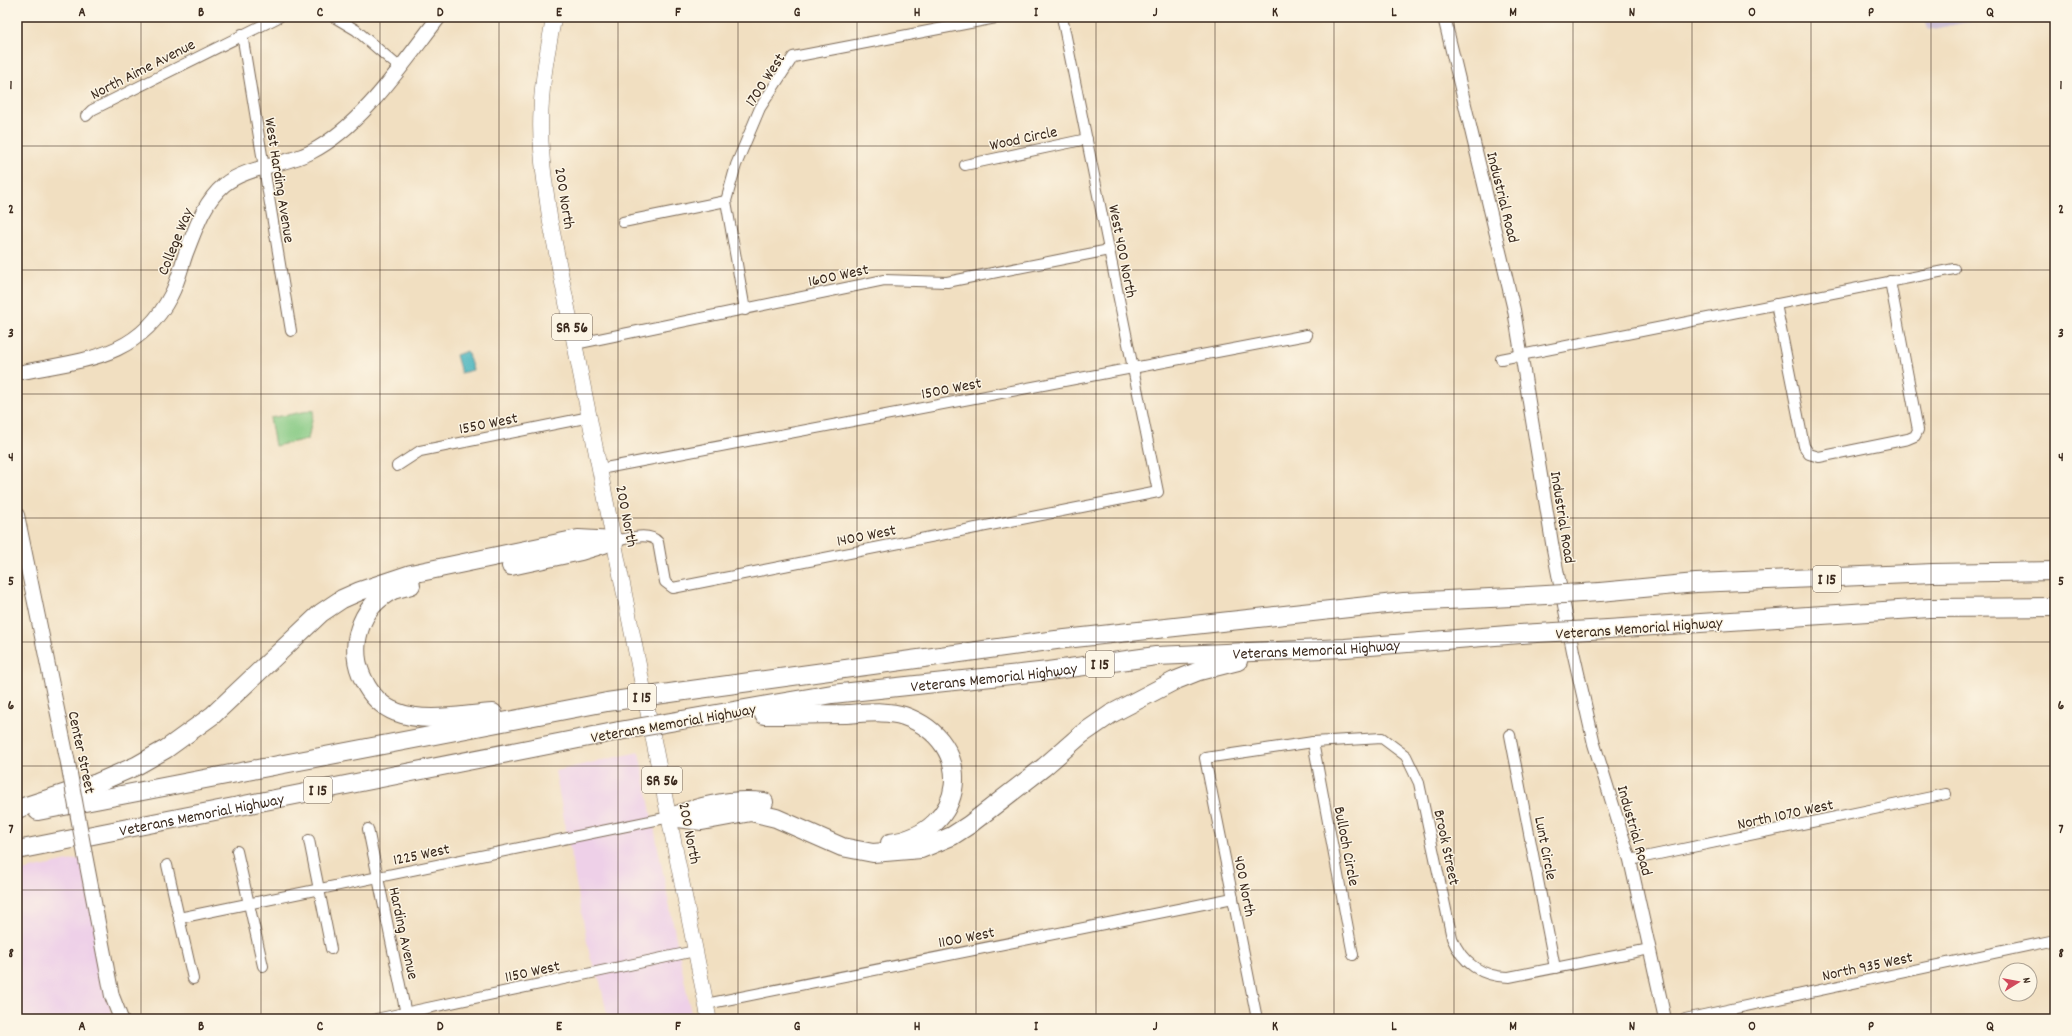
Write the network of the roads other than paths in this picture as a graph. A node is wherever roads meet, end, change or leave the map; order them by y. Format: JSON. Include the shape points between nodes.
{"nodes":[{"id":1,"x":279,"y":17,"type":"edge"},
{"id":2,"x":334,"y":17,"type":"edge"},
{"id":3,"x":439,"y":17,"type":"edge"},
{"id":4,"x":554,"y":17,"type":"edge"},
{"id":5,"x":1001,"y":17,"type":"edge"},
{"id":6,"x":1062,"y":17,"type":"edge"},
{"id":7,"x":1444,"y":17,"type":"edge"},
{"id":8,"x":242,"y":34,"type":"junction"},
{"id":9,"x":400,"y":67,"type":"junction"},
{"id":10,"x":86,"y":116,"type":"dead end"},
{"id":11,"x":1087,"y":139,"type":"junction"},
{"id":12,"x":965,"y":165,"type":"dead end"},
{"id":13,"x":264,"y":168,"type":"junction"},
{"id":14,"x":726,"y":201,"type":"junction"},
{"id":15,"x":623,"y":222,"type":"dead end"},
{"id":16,"x":1109,"y":250,"type":"junction"},
{"id":17,"x":1954,"y":269,"type":"dead end"},
{"id":18,"x":1890,"y":281,"type":"junction"},
{"id":19,"x":1776,"y":304,"type":"junction"},
{"id":20,"x":745,"y":310,"type":"junction"},
{"id":21,"x":291,"y":331,"type":"dead end"},
{"id":22,"x":1307,"y":335,"type":"dead end"},
{"id":23,"x":575,"y":344,"type":"junction"},
{"id":24,"x":1522,"y":354,"type":"junction"},
{"id":25,"x":1501,"y":358,"type":"dead end"},
{"id":26,"x":1132,"y":369,"type":"junction"},
{"id":27,"x":17,"y":373,"type":"edge"},
{"id":28,"x":590,"y":417,"type":"junction"},
{"id":29,"x":396,"y":466,"type":"dead end"},
{"id":30,"x":600,"y":469,"type":"junction"},
{"id":31,"x":1158,"y":492,"type":"joint"},
{"id":32,"x":17,"y":515,"type":"edge"},
{"id":33,"x":615,"y":540,"type":"junction"},
{"id":34,"x":2055,"y":571,"type":"edge"},
{"id":35,"x":2055,"y":607,"type":"edge"},
{"id":36,"x":1345,"y":648,"type":"junction"},
{"id":37,"x":578,"y":706,"type":"junction"},
{"id":38,"x":710,"y":716,"type":"junction"},
{"id":39,"x":1510,"y":735,"type":"dead end"},
{"id":40,"x":1313,"y":742,"type":"junction"},
{"id":41,"x":1205,"y":758,"type":"joint"},
{"id":42,"x":1946,"y":794,"type":"dead end"},
{"id":43,"x":17,"y":809,"type":"edge"},
{"id":44,"x":17,"y":815,"type":"edge"},
{"id":45,"x":670,"y":817,"type":"junction"},
{"id":46,"x":368,"y":829,"type":"dead end"},
{"id":47,"x":309,"y":840,"type":"dead end"},
{"id":48,"x":17,"y":850,"type":"edge"},
{"id":49,"x":237,"y":851,"type":"dead end"},
{"id":50,"x":1630,"y":860,"type":"junction"},
{"id":51,"x":167,"y":865,"type":"dead end"},
{"id":52,"x":378,"y":877,"type":"junction"},
{"id":53,"x":319,"y":890,"type":"junction"},
{"id":54,"x":1233,"y":898,"type":"junction"},
{"id":55,"x":249,"y":904,"type":"junction"},
{"id":56,"x":179,"y":918,"type":"junction"},
{"id":57,"x":2055,"y":940,"type":"edge"},
{"id":58,"x":331,"y":949,"type":"dead end"},
{"id":59,"x":1650,"y":950,"type":"junction"},
{"id":60,"x":695,"y":951,"type":"junction"},
{"id":61,"x":1353,"y":955,"type":"dead end"},
{"id":62,"x":263,"y":966,"type":"dead end"},
{"id":63,"x":1555,"y":968,"type":"junction"},
{"id":64,"x":193,"y":979,"type":"dead end"},
{"id":65,"x":112,"y":996,"type":"junction"},
{"id":66,"x":706,"y":1004,"type":"junction"},
{"id":67,"x":406,"y":1016,"type":"edge"},
{"id":68,"x":110,"y":1019,"type":"edge"},
{"id":69,"x":121,"y":1019,"type":"edge"},
{"id":70,"x":376,"y":1019,"type":"edge"},
{"id":71,"x":709,"y":1019,"type":"edge"},
{"id":72,"x":1257,"y":1019,"type":"edge"},
{"id":73,"x":1665,"y":1019,"type":"edge"},
{"id":74,"x":1685,"y":1019,"type":"edge"}],
"edges":[{"from":1,"to":8,"type":"street","name":"North Aime Avenue"},
{"from":2,"to":9,"type":"street","via":[[356,30]]},
{"from":3,"to":9,"type":"main road","name":"College Way"},
{"from":4,"to":23,"type":"main road","name":"200 North","number":"SR 56","via":[[541,111],[541,151],[550,220]]},
{"from":5,"to":14,"type":"street","name":"1700 West","via":[[793,57],[760,108],[736,164]]},
{"from":6,"to":11,"type":"street","name":"West 400 North"},
{"from":7,"to":24,"type":"street","name":"Industrial Road","via":[[1506,276]]},
{"from":8,"to":10,"type":"street","name":"North Aime Avenue","via":[[92,110]]},
{"from":8,"to":13,"type":"street","name":"West Harding Avenue"},
{"from":9,"to":13,"type":"main road","name":"College Way","via":[[358,117],[335,137],[311,152]]},
{"from":11,"to":12,"type":"street","name":"Wood Circle"},
{"from":11,"to":16,"type":"street","name":"West 400 North"},
{"from":13,"to":21,"type":"street","name":"West Harding Avenue"},
{"from":13,"to":27,"type":"main road","name":"College Way","via":[[225,184],[210,200],[198,221],[171,294],[147,330],[126,346],[100,357]]},
{"from":14,"to":15,"type":"street"},
{"from":14,"to":20,"type":"street","name":"1700 West"},
{"from":16,"to":20,"type":"street","name":"1600 West","via":[[947,282],[884,280]]},
{"from":16,"to":26,"type":"street","name":"West 400 North"},
{"from":17,"to":18,"type":"street"},
{"from":18,"to":19,"type":"street"},
{"from":18,"to":19,"type":"street","via":[[1918,430],[1912,438],[1815,457],[1809,454],[1805,449]]},
{"from":19,"to":24,"type":"street"},
{"from":20,"to":23,"type":"street","name":"1600 West"},
{"from":22,"to":26,"type":"street","name":"1500 West"},
{"from":23,"to":28,"type":"main road","name":"200 North","number":"SR 56"},
{"from":24,"to":25,"type":"street"},
{"from":24,"to":50,"type":"street","name":"Industrial Road","via":[[1552,549],[1574,659],[1594,744]]},
{"from":26,"to":30,"type":"street","name":"1500 West"},
{"from":26,"to":31,"type":"street","name":"West 400 North"},
{"from":28,"to":29,"type":"street","name":"1550 West","via":[[420,451]]},
{"from":28,"to":30,"type":"main road","name":"200 North","number":"SR 56"},
{"from":30,"to":33,"type":"main road","name":"200 North","number":"SR 56"},
{"from":31,"to":33,"type":"street","name":"1400 West","via":[[673,588],[665,582],[658,542],[654,538],[648,536]]},
{"from":32,"to":65,"type":"main road","name":"Center Street","bridge":true},
{"from":33,"to":37,"type":"highway","via":[[581,551],[393,590],[369,612],[359,628],[356,639],[359,672],[367,687],[385,706],[405,715],[422,718]]},
{"from":33,"to":43,"type":"highway","via":[[578,538],[411,574],[342,599],[321,613],[213,715],[166,749],[97,783]]},
{"from":33,"to":45,"type":"main road","name":"200 North","number":"SR 56"},
{"from":34,"to":37,"type":"highway","name":"Veterans Memorial Highway","number":"I 15","bridge":true,"via":[[1933,573],[1696,583],[1512,598],[1404,602],[1056,640]]},
{"from":35,"to":36,"type":"highway","name":"Veterans Memorial Highway","number":"I 15","bridge":true,"via":[[1929,608],[1520,634]]},
{"from":36,"to":38,"type":"highway","name":"Veterans Memorial Highway","number":"I 15","via":[[1156,656],[1048,671],[832,694]]},
{"from":36,"to":45,"type":"highway","via":[[1267,655],[1225,663],[1174,681],[1111,714],[1082,734],[969,825],[952,836],[921,849],[872,853],[842,847],[776,818],[751,812],[702,821]]},
{"from":37,"to":44,"type":"highway","name":"Veterans Memorial Highway","number":"I 15"},
{"from":38,"to":45,"type":"highway","via":[[883,713],[903,715],[925,727],[944,746],[952,761],[954,775],[950,801],[933,826],[920,834],[907,840],[876,844],[846,838],[778,807],[748,800],[693,808]]},
{"from":38,"to":48,"type":"highway","name":"Veterans Memorial Highway","number":"I 15","bridge":true,"via":[[619,731]]},
{"from":39,"to":63,"type":"street","name":"Lunt Circle"},
{"from":40,"to":41,"type":"street","name":"Brook Street"},
{"from":40,"to":61,"type":"street","name":"Bulloch Circle"},
{"from":40,"to":63,"type":"street","name":"Brook Street","via":[[1382,738],[1406,756],[1419,783],[1452,938],[1465,960],[1484,973],[1500,977]]},
{"from":41,"to":54,"type":"street","name":"400 North"},
{"from":42,"to":50,"type":"street","name":"North 1070 West"},
{"from":45,"to":52,"type":"street","name":"1225 West"},
{"from":45,"to":60,"type":"main road","name":"200 North","number":"SR 56"},
{"from":46,"to":52,"type":"street","name":"Harding Avenue"},
{"from":47,"to":53,"type":"street"},
{"from":49,"to":55,"type":"street"},
{"from":50,"to":59,"type":"street","name":"Industrial Road"},
{"from":51,"to":56,"type":"street"},
{"from":52,"to":53,"type":"street","name":"1225 West"},
{"from":52,"to":67,"type":"street","name":"Harding Avenue"},
{"from":53,"to":55,"type":"street","name":"1225 West"},
{"from":53,"to":58,"type":"street"},
{"from":54,"to":66,"type":"street","name":"1100 West"},
{"from":54,"to":72,"type":"street","name":"400 North"},
{"from":55,"to":56,"type":"street","name":"1225 West"},
{"from":55,"to":62,"type":"street"},
{"from":56,"to":64,"type":"street"},
{"from":57,"to":74,"type":"street","name":"North 935 West"},
{"from":59,"to":63,"type":"street","name":"Brook Street"},
{"from":59,"to":73,"type":"street","name":"Industrial Road"},
{"from":60,"to":66,"type":"main road","name":"200 North","number":"SR 56"},
{"from":60,"to":67,"type":"street","name":"1150 West"},
{"from":65,"to":68,"type":"main road","name":"Center Street"},
{"from":65,"to":69,"type":"main road","name":"Center Street"},
{"from":66,"to":71,"type":"main road","name":"200 North","number":"SR 56"},
{"from":67,"to":70,"type":"street","name":"1150 West"}]}
